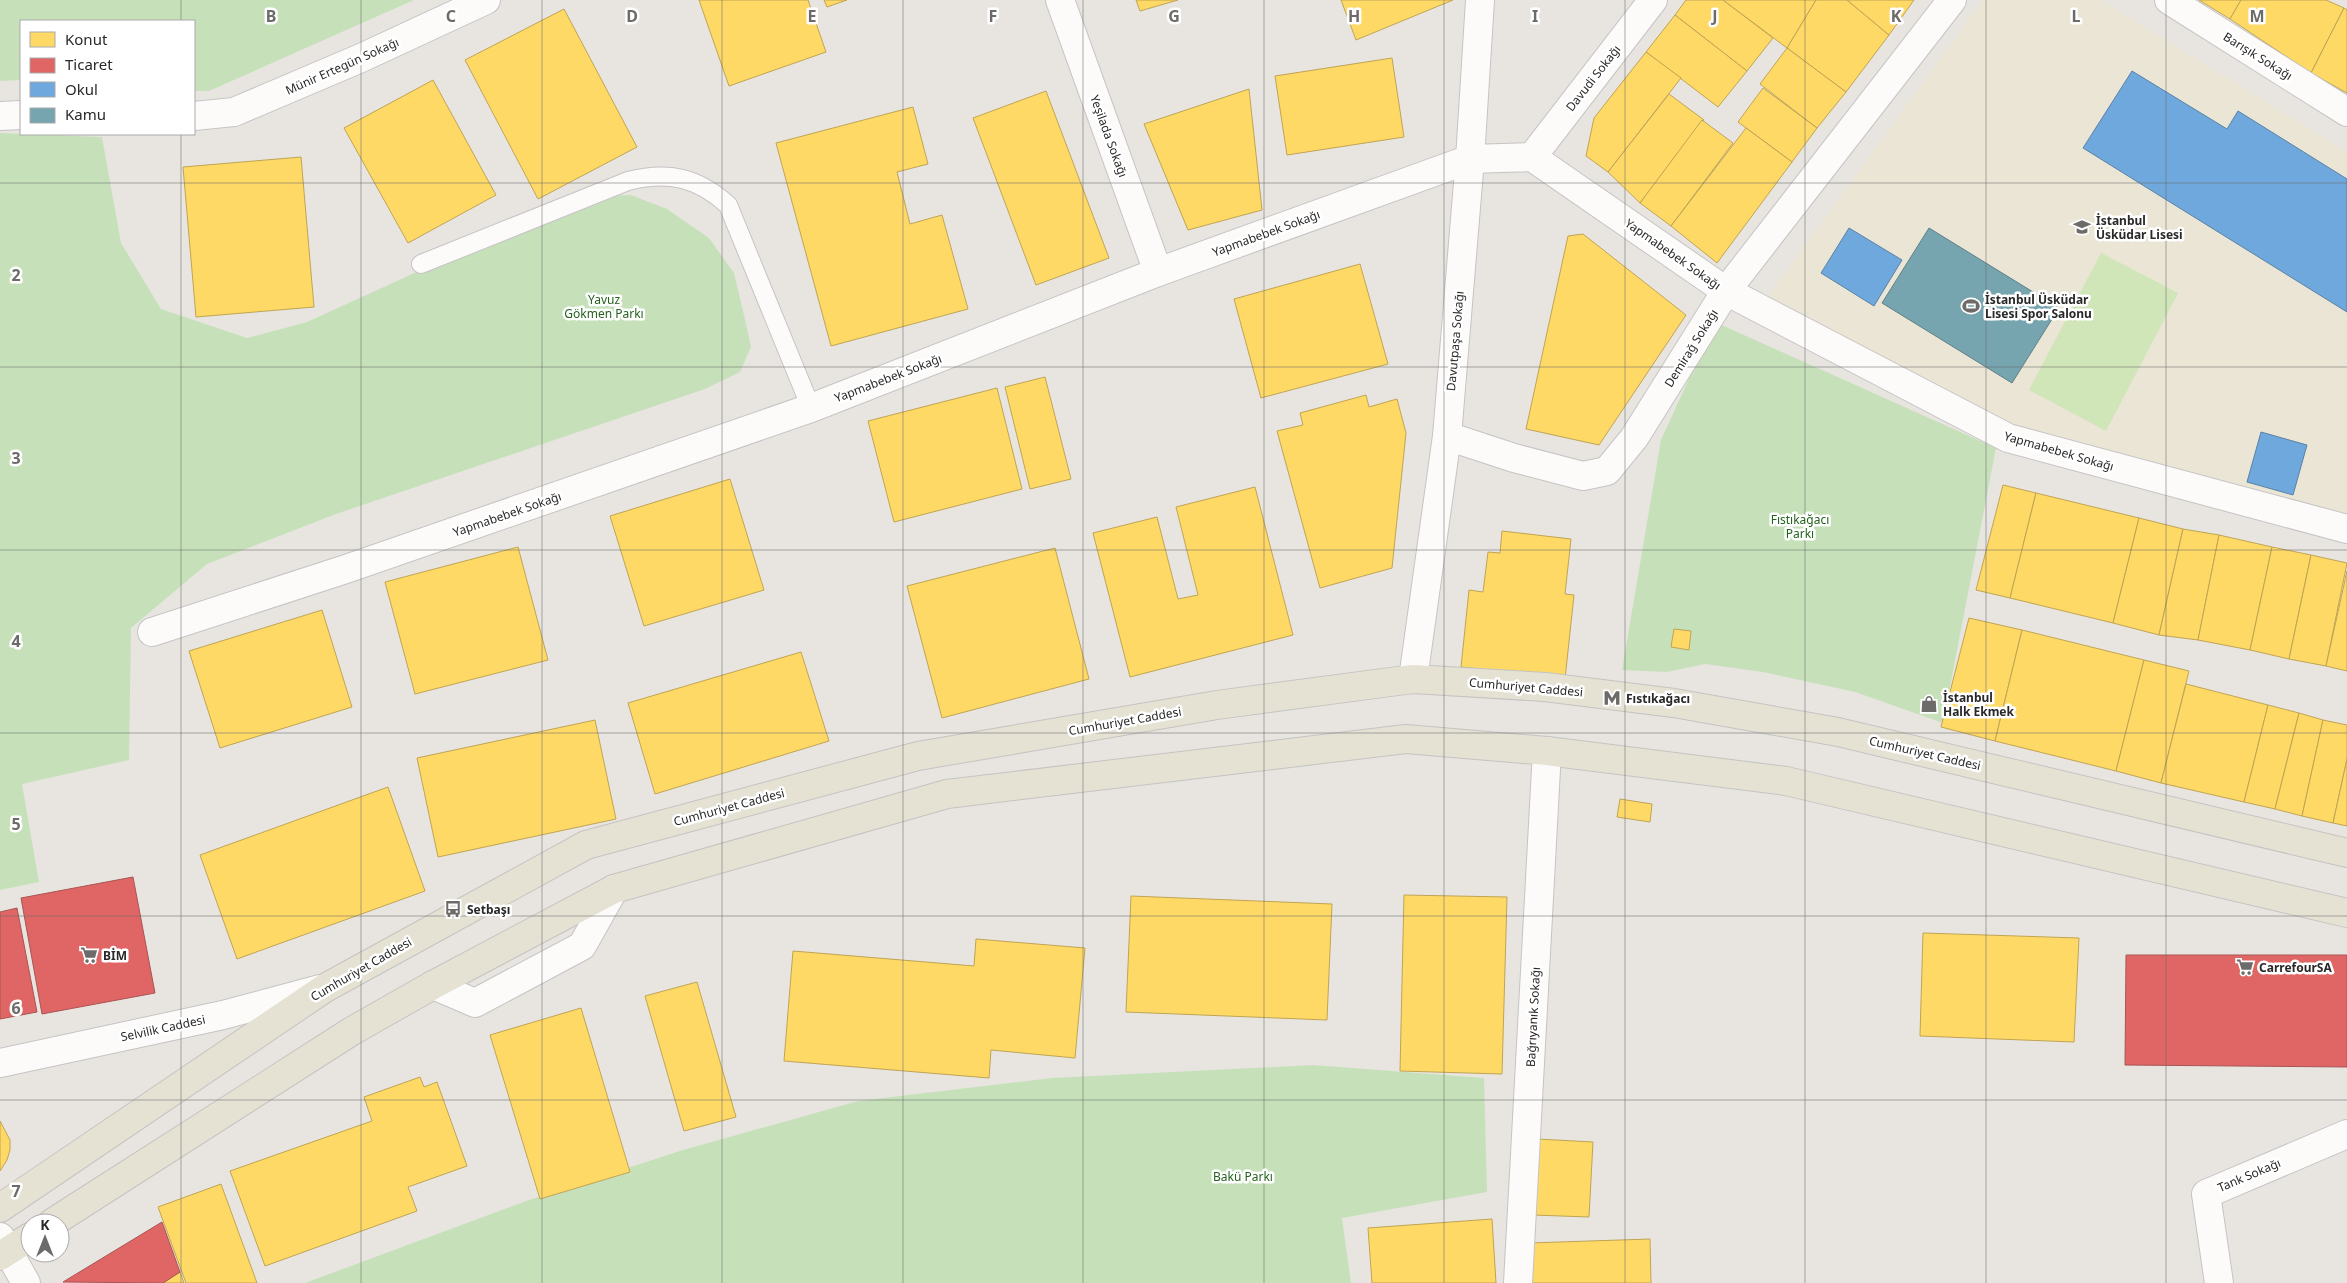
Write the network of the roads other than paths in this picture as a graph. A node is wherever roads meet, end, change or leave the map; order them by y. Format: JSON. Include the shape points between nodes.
{"nodes":[{"id":1,"x":486,"y":0,"type":"edge"},
{"id":2,"x":1060,"y":0,"type":"edge"},
{"id":3,"x":1480,"y":0,"type":"edge"},
{"id":4,"x":1653,"y":0,"type":"edge"},
{"id":5,"x":1952,"y":0,"type":"edge"},
{"id":6,"x":2169,"y":0,"type":"edge"},
{"id":7,"x":2347,"y":112,"type":"edge"},
{"id":8,"x":20,"y":115,"type":"edge"},
{"id":9,"x":0,"y":116,"type":"edge"},
{"id":10,"x":195,"y":116,"type":"edge"},
{"id":11,"x":1532,"y":157,"type":"junction"},
{"id":12,"x":1470,"y":159,"type":"junction"},
{"id":13,"x":421,"y":264,"type":"dead end"},
{"id":14,"x":1158,"y":272,"type":"junction"},
{"id":15,"x":1726,"y":291,"type":"junction"},
{"id":16,"x":811,"y":408,"type":"junction"},
{"id":17,"x":1447,"y":436,"type":"junction"},
{"id":18,"x":2347,"y":529,"type":"edge"},
{"id":19,"x":152,"y":632,"type":"dead end"},
{"id":20,"x":1412,"y":679,"type":"junction"},
{"id":21,"x":1547,"y":751,"type":"junction"},
{"id":22,"x":2347,"y":853,"type":"edge"},
{"id":23,"x":614,"y":889,"type":"junction"},
{"id":24,"x":2347,"y":913,"type":"edge"},
{"id":25,"x":433,"y":985,"type":"junction"},
{"id":26,"x":325,"y":988,"type":"junction"},
{"id":27,"x":0,"y":1063,"type":"edge"},
{"id":28,"x":2347,"y":1134,"type":"edge"},
{"id":29,"x":0,"y":1208,"type":"edge"},
{"id":30,"x":68,"y":1213,"type":"edge"},
{"id":31,"x":10,"y":1245,"type":"edge"},
{"id":32,"x":26,"y":1283,"type":"edge"},
{"id":33,"x":1518,"y":1283,"type":"edge"},
{"id":34,"x":2219,"y":1283,"type":"edge"}],
"edges":[{"from":1,"to":10,"type":"street","name":"Münir Ertegün Sokağı","via":[[234,112]]},
{"from":2,"to":14,"type":"street","name":"Yeşilada Sokağı"},
{"from":3,"to":12,"type":"street","name":"Davutpaşa Sokağı"},
{"from":4,"to":11,"type":"street","name":"Davudi Sokağı"},
{"from":5,"to":15,"type":"street","name":"Demirağ Sokağı"},
{"from":6,"to":7,"type":"street","name":"Barışık Sokağı"},
{"from":8,"to":9,"type":"street"},
{"from":11,"to":12,"type":"street","name":"Yapmabebek Sokağı"},
{"from":11,"to":15,"type":"street","name":"Yapmabebek Sokağı"},
{"from":12,"to":14,"type":"street","name":"Yapmabebek Sokağı"},
{"from":12,"to":17,"type":"street","name":"Davutpaşa Sokağı"},
{"from":13,"to":16,"type":"lane","via":[[628,180],[663,175],[701,185],[728,205]]},
{"from":14,"to":16,"type":"street","name":"Yapmabebek Sokağı"},
{"from":15,"to":17,"type":"street","name":"Demirağ Sokağı","via":[[1634,438],[1607,471],[1584,476]]},
{"from":15,"to":18,"type":"street","name":"Yapmabebek Sokağı","via":[[2008,438]]},
{"from":16,"to":19,"type":"street","name":"Yapmabebek Sokağı","via":[[346,569]]},
{"from":17,"to":20,"type":"street","name":"Davutpaşa Sokağı"},
{"from":20,"to":22,"type":"main road","name":"Cumhuriyet Caddesi","via":[[1545,687],[1674,703],[1838,732]]},
{"from":20,"to":26,"type":"main road","name":"Cumhuriyet Caddesi","via":[[1217,705],[918,756],[586,846]]},
{"from":21,"to":23,"type":"main road","via":[[1406,740],[947,794]]},
{"from":21,"to":24,"type":"main road","via":[[1786,781]]},
{"from":21,"to":33,"type":"street","name":"Bağrıyanık Sokağı"},
{"from":23,"to":25,"type":"main road"},
{"from":23,"to":25,"type":"street","via":[[582,946],[475,1003]]},
{"from":25,"to":30,"type":"main road","via":[[352,1031]]},
{"from":26,"to":27,"type":"street","name":"Selvilik Caddesi","via":[[223,1015]]},
{"from":26,"to":29,"type":"main road","name":"Cumhuriyet Caddesi"},
{"from":28,"to":34,"type":"street","name":"Tank Sokağı","via":[[2206,1194]]},
{"from":31,"to":32,"type":"street"}]}
